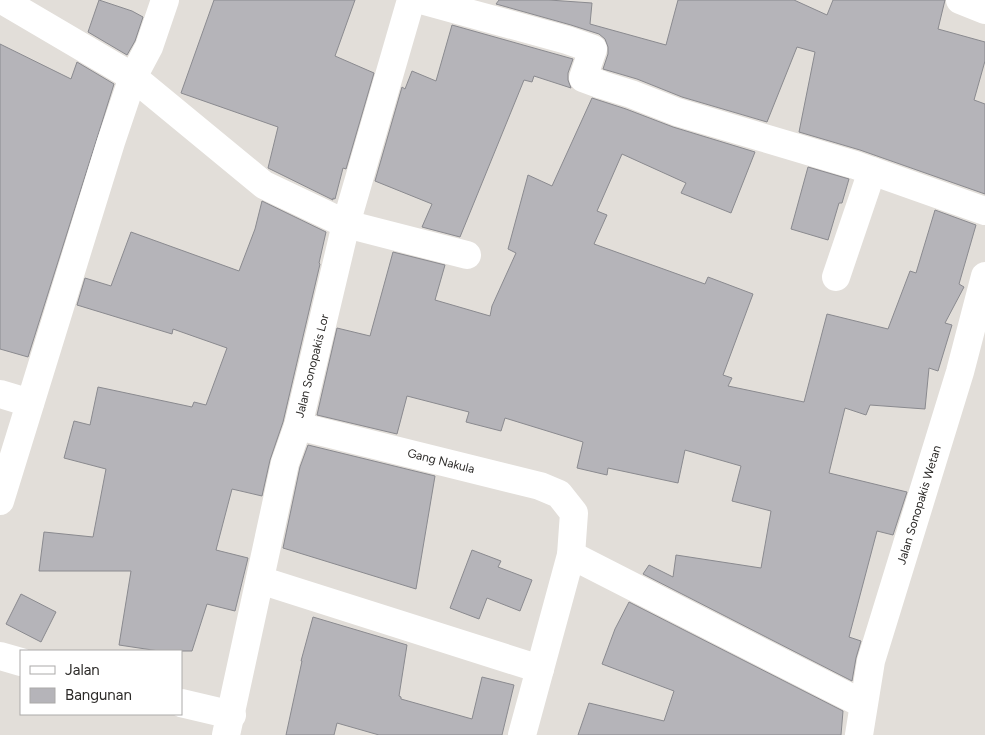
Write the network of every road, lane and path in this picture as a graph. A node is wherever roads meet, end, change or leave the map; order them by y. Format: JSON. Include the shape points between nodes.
{"nodes":[{"id":1,"x":2,"y":0,"type":"edge"},
{"id":2,"x":165,"y":0,"type":"edge"},
{"id":3,"x":411,"y":0,"type":"edge"},
{"id":4,"x":421,"y":0,"type":"edge"},
{"id":5,"x":960,"y":0,"type":"edge"},
{"id":6,"x":985,"y":10,"type":"edge"},
{"id":7,"x":133,"y":76,"type":"junction"},
{"id":8,"x":872,"y":171,"type":"junction"},
{"id":9,"x":985,"y":211,"type":"edge"},
{"id":10,"x":346,"y":224,"type":"junction"},
{"id":11,"x":468,"y":255,"type":"dead end"},
{"id":12,"x":985,"y":276,"type":"edge"},
{"id":13,"x":836,"y":277,"type":"dead end"},
{"id":14,"x":0,"y":394,"type":"edge"},
{"id":15,"x":30,"y":403,"type":"junction"},
{"id":16,"x":298,"y":426,"type":"junction"},
{"id":17,"x":0,"y":501,"type":"edge"},
{"id":18,"x":571,"y":555,"type":"junction"},
{"id":19,"x":260,"y":580,"type":"junction"},
{"id":20,"x":0,"y":656,"type":"edge"},
{"id":21,"x":20,"y":662,"type":"edge"},
{"id":22,"x":540,"y":669,"type":"junction"},
{"id":23,"x":182,"y":702,"type":"edge"},
{"id":24,"x":863,"y":704,"type":"junction"},
{"id":25,"x":229,"y":725,"type":"edge"},
{"id":26,"x":522,"y":735,"type":"edge"},
{"id":27,"x":858,"y":735,"type":"edge"}],
"edges":[{"from":1,"to":7,"type":"street"},
{"from":2,"to":7,"type":"street","via":[[149,47]]},
{"from":3,"to":10,"type":"street","name":"Jalan Sonopakis Lor"},
{"from":4,"to":8,"type":"street","via":[[593,49],[583,78],[602,86]]},
{"from":5,"to":6,"type":"street"},
{"from":7,"to":10,"type":"street","via":[[264,186]]},
{"from":7,"to":15,"type":"street"},
{"from":8,"to":9,"type":"street"},
{"from":8,"to":13,"type":"street"},
{"from":10,"to":11,"type":"street"},
{"from":10,"to":16,"type":"street","name":"Jalan Sonopakis Lor"},
{"from":12,"to":24,"type":"street","name":"Jalan Sonopakis Wetan","via":[[960,372],[871,661]]},
{"from":14,"to":15,"type":"street"},
{"from":15,"to":17,"type":"street"},
{"from":16,"to":18,"type":"street","name":"Gang Nakula","via":[[540,486],[559,494],[574,513]]},
{"from":16,"to":19,"type":"street","name":"Jalan Sonopakis Lor","via":[[284,463]]},
{"from":18,"to":22,"type":"street"},
{"from":18,"to":24,"type":"street"},
{"from":19,"to":22,"type":"street"},
{"from":19,"to":25,"type":"street","name":"Jalan Sonopakis Lor"},
{"from":20,"to":21,"type":"street"},
{"from":22,"to":26,"type":"street"},
{"from":23,"to":25,"type":"street"},
{"from":24,"to":27,"type":"street","name":"Jalan Sonopakis Wetan"}]}
